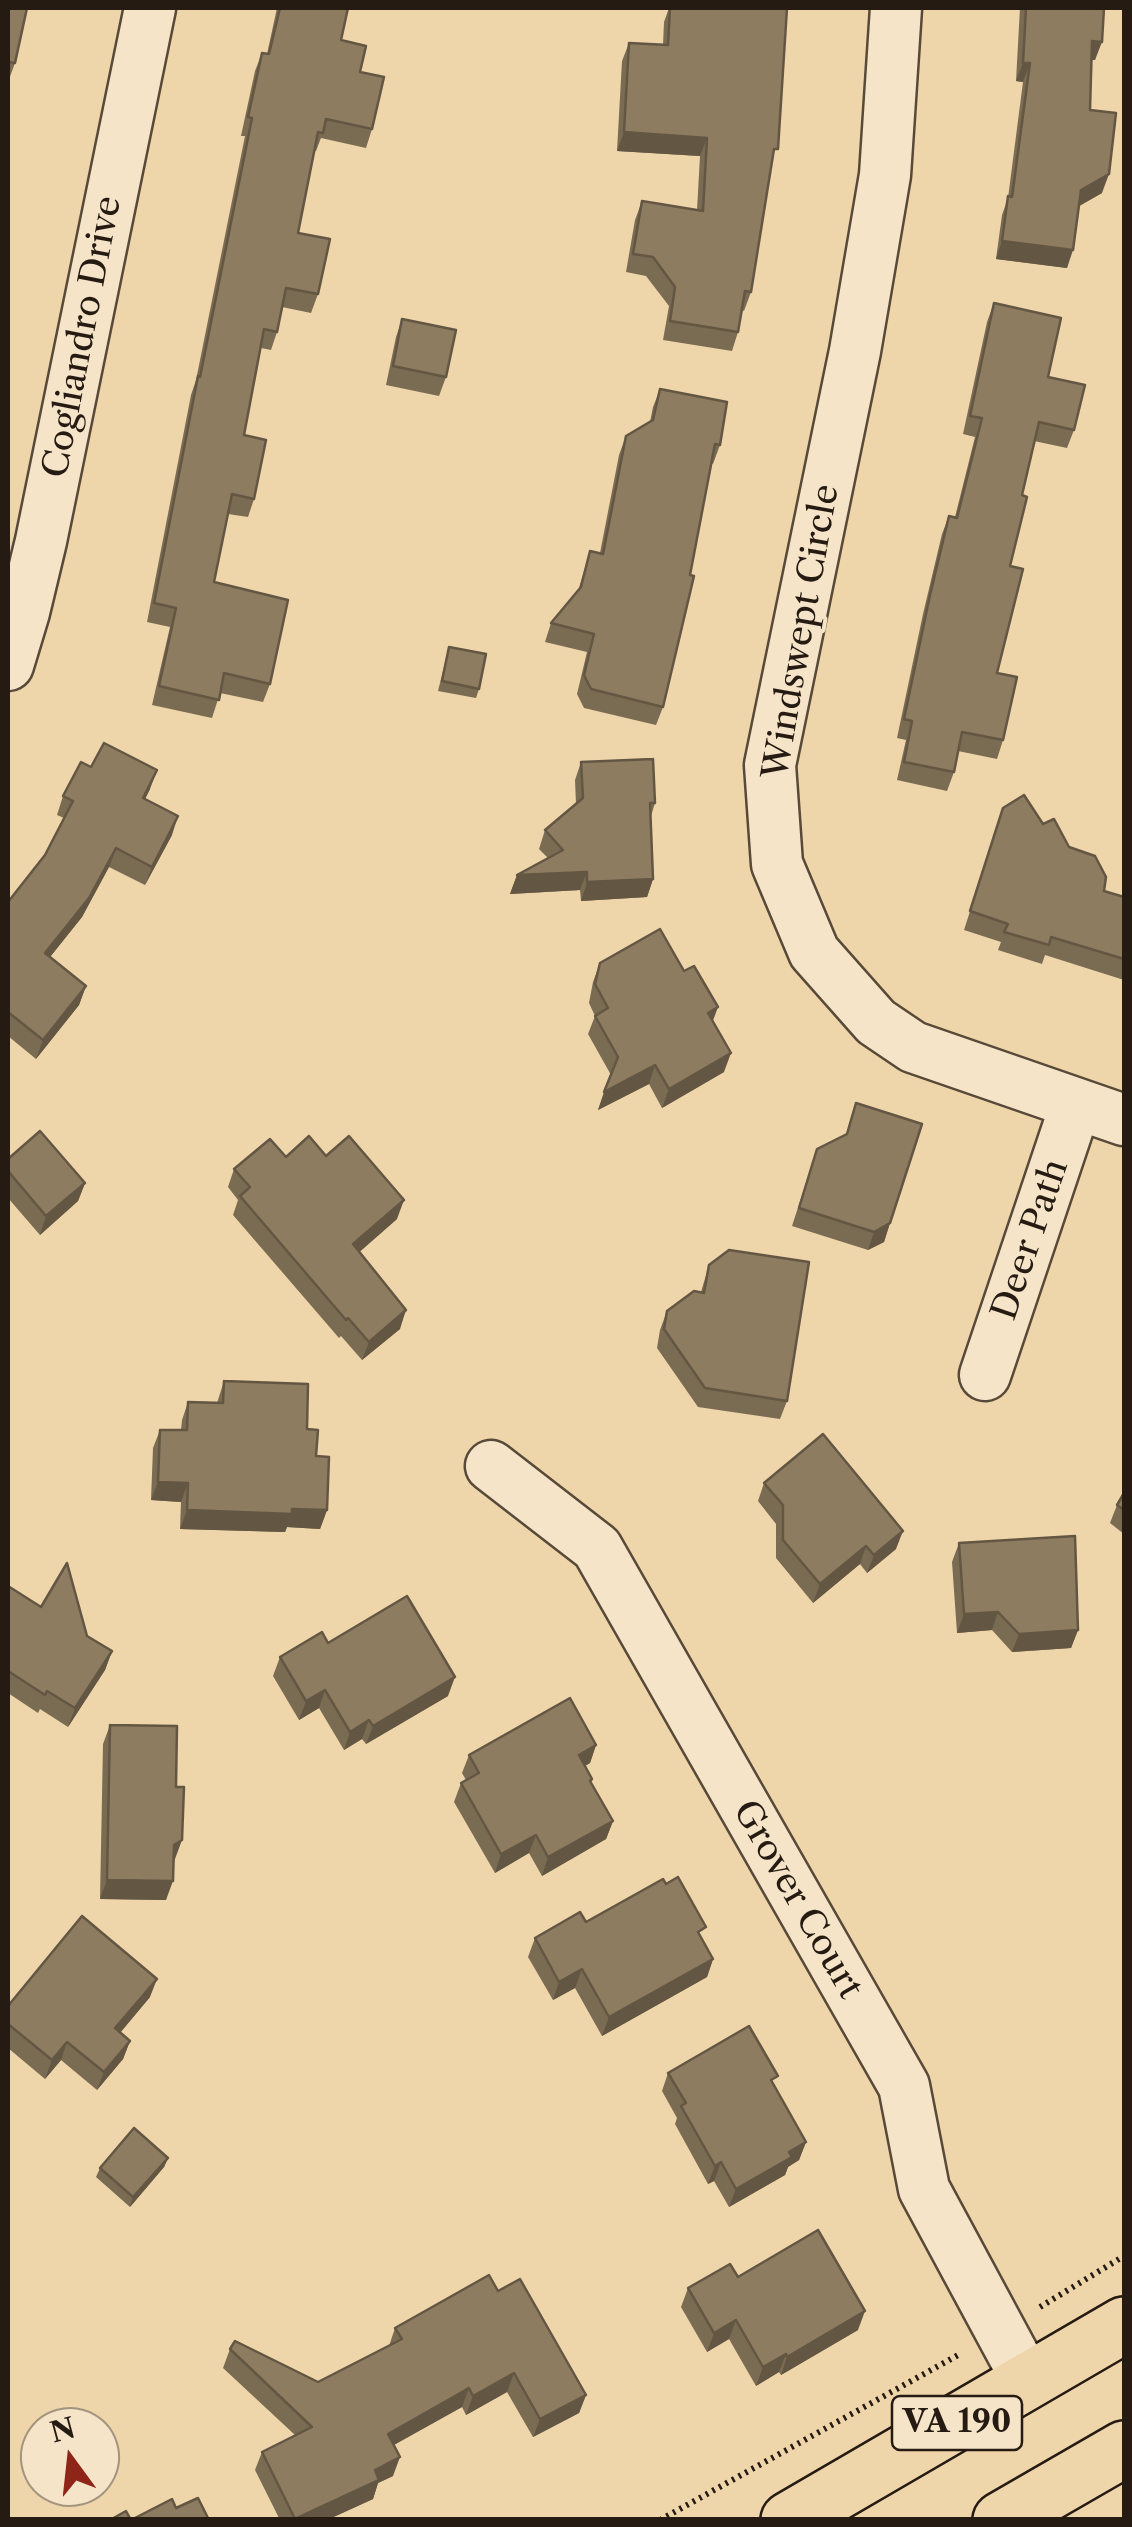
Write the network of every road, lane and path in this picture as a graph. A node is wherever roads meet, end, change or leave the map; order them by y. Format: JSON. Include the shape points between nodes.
{"nodes":[{"id":1,"x":150,"y":8,"type":"edge"},
{"id":2,"x":896,"y":8,"type":"edge"},
{"id":3,"x":8,"y":666,"type":"edge"},
{"id":4,"x":1076,"y":1104,"type":"junction"},
{"id":5,"x":1124,"y":1120,"type":"edge"},
{"id":6,"x":985,"y":1375,"type":"dead end"},
{"id":7,"x":491,"y":1466,"type":"dead end"},
{"id":8,"x":1124,"y":2256,"type":"edge"},
{"id":9,"x":1034,"y":2310,"type":"dead end"},
{"id":10,"x":1124,"y":2325,"type":"edge"},
{"id":11,"x":970,"y":2348,"type":"dead end"},
{"id":12,"x":1028,"y":2382,"type":"junction"},
{"id":13,"x":1124,"y":2448,"type":"edge"},
{"id":14,"x":660,"y":2520,"type":"edge"},
{"id":15,"x":790,"y":2520,"type":"edge"},
{"id":16,"x":1001,"y":2520,"type":"edge"}],
"edges":[{"from":1,"to":3,"type":"street","name":"Cogliandro Drive","via":[[42,541]]},
{"from":2,"to":4,"type":"street","name":"Windswept Circle","via":[[884,175],[855,352],[770,764],[777,864],[814,952],[876,1022],[913,1047]]},
{"from":4,"to":5,"type":"street","name":"Windswept Circle"},
{"from":4,"to":6,"type":"street","name":"Deer Path"},
{"from":7,"to":12,"type":"street","name":"Grover Court","via":[[597,1548],[904,2086],[924,2189]]},
{"from":8,"to":9,"type":"path"},
{"from":10,"to":12,"type":"main road","number":"VA 190"},
{"from":11,"to":14,"type":"path"},
{"from":12,"to":15,"type":"main road","number":"VA 190"},
{"from":13,"to":16,"type":"main road","number":"VA 190"}]}
